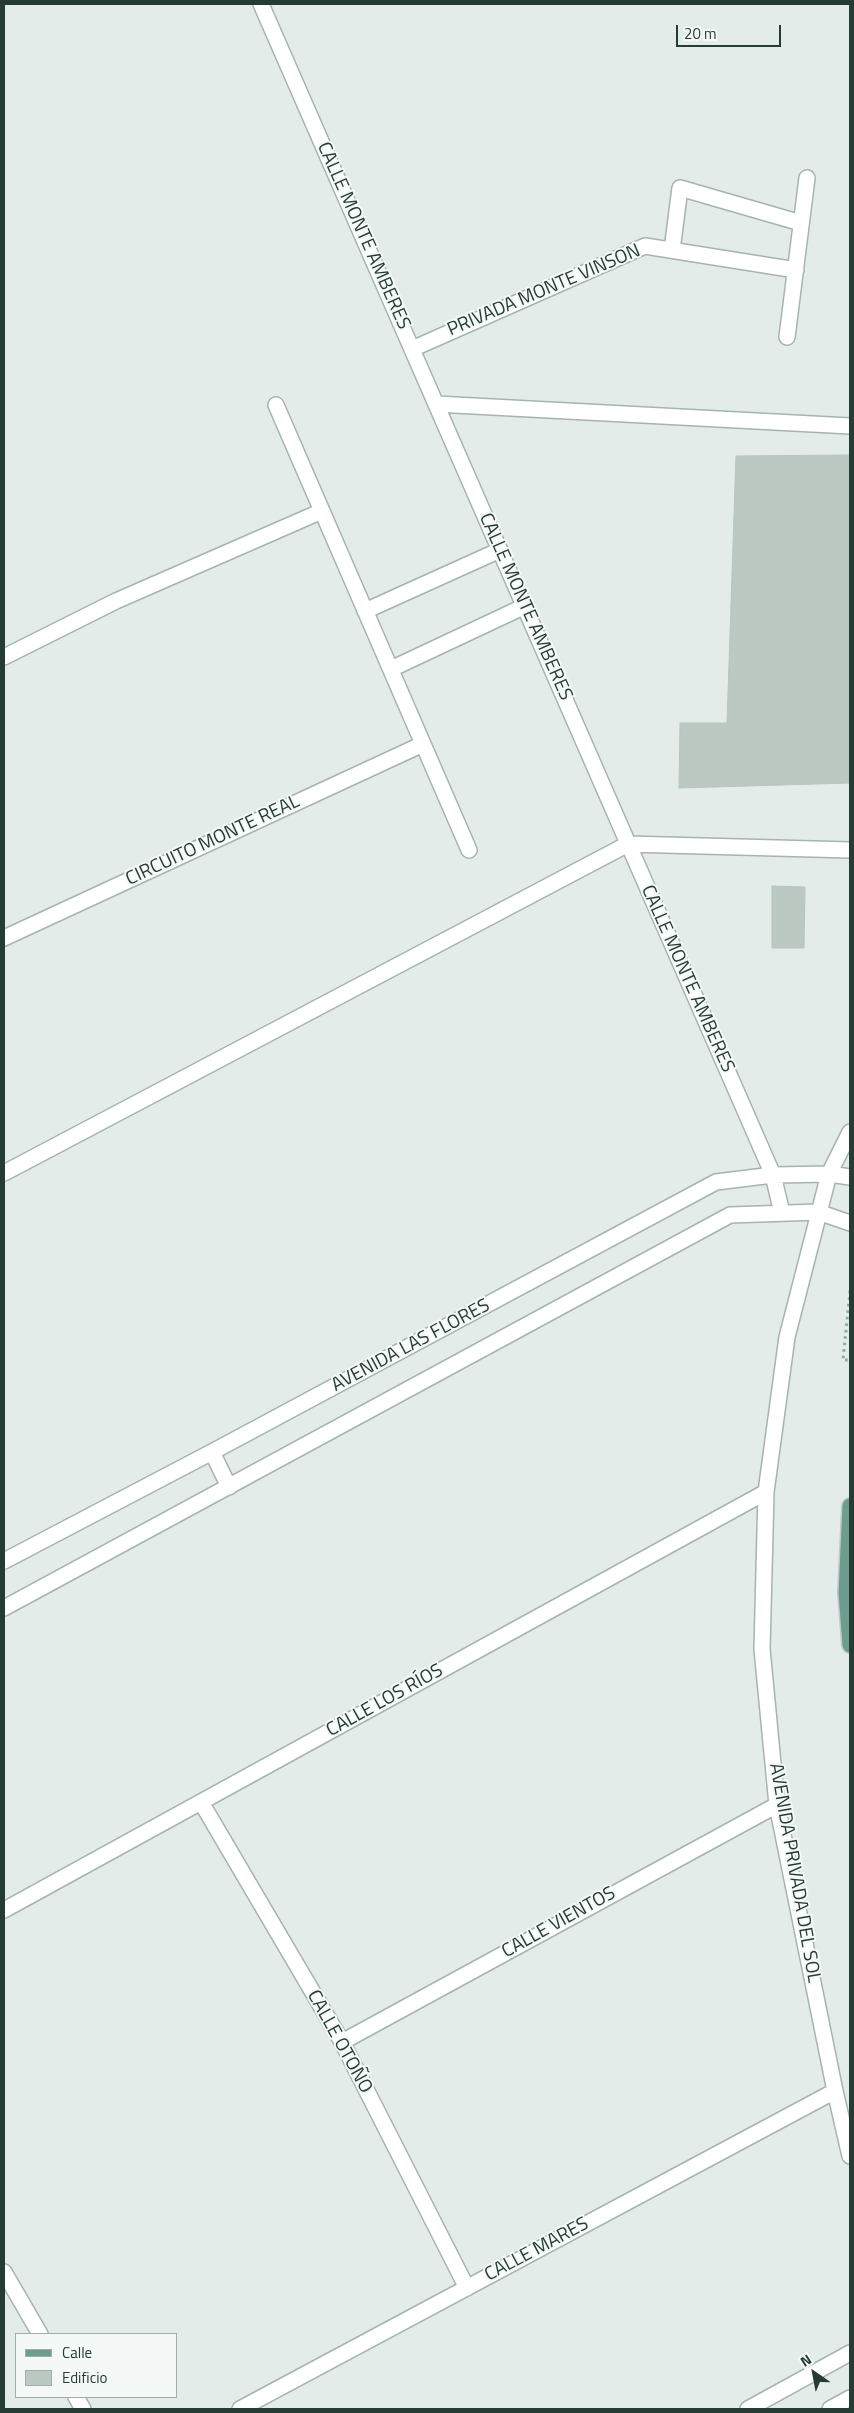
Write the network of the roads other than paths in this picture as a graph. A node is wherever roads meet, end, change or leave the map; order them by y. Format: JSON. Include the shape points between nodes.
{"nodes":[{"id":1,"x":262,"y":4,"type":"edge"},
{"id":2,"x":807,"y":178,"type":"dead end"},
{"id":3,"x":802,"y":223,"type":"junction"},
{"id":4,"x":672,"y":250,"type":"junction"},
{"id":5,"x":796,"y":270,"type":"junction"},
{"id":6,"x":787,"y":337,"type":"dead end"},
{"id":7,"x":412,"y":349,"type":"junction"},
{"id":8,"x":436,"y":404,"type":"junction"},
{"id":9,"x":276,"y":405,"type":"dead end"},
{"id":10,"x":850,"y":426,"type":"edge"},
{"id":11,"x":322,"y":511,"type":"junction"},
{"id":12,"x":500,"y":550,"type":"junction"},
{"id":13,"x":525,"y":606,"type":"junction"},
{"id":14,"x":365,"y":611,"type":"junction"},
{"id":15,"x":4,"y":657,"type":"edge"},
{"id":16,"x":391,"y":669,"type":"junction"},
{"id":17,"x":423,"y":744,"type":"junction"},
{"id":18,"x":628,"y":844,"type":"junction"},
{"id":19,"x":470,"y":850,"type":"dead end"},
{"id":20,"x":850,"y":850,"type":"edge"},
{"id":21,"x":4,"y":938,"type":"edge"},
{"id":22,"x":850,"y":1132,"type":"edge"},
{"id":23,"x":4,"y":1172,"type":"edge"},
{"id":24,"x":829,"y":1174,"type":"junction"},
{"id":25,"x":773,"y":1176,"type":"junction"},
{"id":26,"x":850,"y":1177,"type":"edge"},
{"id":27,"x":818,"y":1212,"type":"junction"},
{"id":28,"x":782,"y":1213,"type":"junction"},
{"id":29,"x":850,"y":1224,"type":"edge"},
{"id":30,"x":212,"y":1452,"type":"junction"},
{"id":31,"x":229,"y":1487,"type":"junction"},
{"id":32,"x":766,"y":1492,"type":"junction"},
{"id":33,"x":850,"y":1506,"type":"edge"},
{"id":34,"x":4,"y":1561,"type":"edge"},
{"id":35,"x":4,"y":1608,"type":"edge"},
{"id":36,"x":850,"y":1645,"type":"edge"},
{"id":37,"x":200,"y":1802,"type":"junction"},
{"id":38,"x":777,"y":1805,"type":"junction"},
{"id":39,"x":4,"y":1910,"type":"edge"},
{"id":40,"x":342,"y":2042,"type":"junction"},
{"id":41,"x":835,"y":2091,"type":"junction"},
{"id":42,"x":850,"y":2156,"type":"edge"},
{"id":43,"x":4,"y":2272,"type":"edge"},
{"id":44,"x":467,"y":2288,"type":"junction"},
{"id":45,"x":39,"y":2333,"type":"edge"},
{"id":46,"x":850,"y":2353,"type":"edge"},
{"id":47,"x":77,"y":2398,"type":"edge"},
{"id":48,"x":850,"y":2398,"type":"edge"},
{"id":49,"x":83,"y":2409,"type":"edge"},
{"id":50,"x":240,"y":2409,"type":"edge"},
{"id":51,"x":748,"y":2409,"type":"edge"},
{"id":52,"x":830,"y":2409,"type":"edge"}],
"edges":[{"from":1,"to":7,"type":"street","name":"CALLE MONTE AMBERES"},
{"from":2,"to":3,"type":"street"},
{"from":3,"to":4,"type":"street","via":[[680,188]]},
{"from":3,"to":5,"type":"street"},
{"from":4,"to":5,"type":"street","name":"PRIVADA MONTE VINSON"},
{"from":4,"to":7,"type":"street","name":"PRIVADA MONTE VINSON","via":[[645,246]]},
{"from":5,"to":6,"type":"street"},
{"from":7,"to":8,"type":"street","name":"CALLE MONTE AMBERES"},
{"from":8,"to":10,"type":"street"},
{"from":8,"to":12,"type":"street","name":"CALLE MONTE AMBERES"},
{"from":9,"to":11,"type":"street"},
{"from":11,"to":14,"type":"street"},
{"from":11,"to":15,"type":"street","via":[[116,601]]},
{"from":12,"to":13,"type":"street","name":"CALLE MONTE AMBERES"},
{"from":12,"to":14,"type":"street"},
{"from":13,"to":16,"type":"street"},
{"from":13,"to":18,"type":"street","name":"CALLE MONTE AMBERES"},
{"from":14,"to":16,"type":"street"},
{"from":16,"to":17,"type":"street"},
{"from":17,"to":19,"type":"street"},
{"from":17,"to":21,"type":"street","name":"CIRCUITO MONTE REAL"},
{"from":18,"to":20,"type":"street"},
{"from":18,"to":23,"type":"street"},
{"from":18,"to":25,"type":"street","name":"CALLE MONTE AMBERES"},
{"from":22,"to":24,"type":"street","name":"AVENIDA PRIVADA DEL SOL"},
{"from":24,"to":25,"type":"street","name":"AVENIDA LAS FLORES"},
{"from":24,"to":26,"type":"street","name":"AVENIDA LAS FLORES"},
{"from":24,"to":27,"type":"street","name":"AVENIDA PRIVADA DEL SOL"},
{"from":25,"to":28,"type":"street","name":"CALLE MONTE AMBERES"},
{"from":25,"to":30,"type":"street","name":"AVENIDA LAS FLORES","via":[[716,1182]]},
{"from":27,"to":28,"type":"street","name":"AVENIDA LAS FLORES"},
{"from":27,"to":29,"type":"street"},
{"from":27,"to":32,"type":"street","name":"AVENIDA PRIVADA DEL SOL","via":[[787,1336]]},
{"from":28,"to":31,"type":"street","name":"AVENIDA LAS FLORES","via":[[730,1215]]},
{"from":30,"to":31,"type":"street"},
{"from":30,"to":34,"type":"street","name":"AVENIDA LAS FLORES"},
{"from":31,"to":35,"type":"street","name":"AVENIDA LAS FLORES"},
{"from":32,"to":37,"type":"street","name":"CALLE LOS RÍOS"},
{"from":32,"to":38,"type":"street","name":"AVENIDA PRIVADA DEL SOL","via":[[762,1649]]},
{"from":33,"to":36,"type":"main road","via":[[846,1593]]},
{"from":37,"to":39,"type":"street","name":"CALLE LOS RÍOS"},
{"from":37,"to":40,"type":"street","name":"CALLE OTOÑO"},
{"from":38,"to":40,"type":"street","name":"CALLE VIENTOS"},
{"from":38,"to":41,"type":"street","name":"AVENIDA PRIVADA DEL SOL"},
{"from":40,"to":44,"type":"street","name":"CALLE OTOÑO"},
{"from":41,"to":42,"type":"street","name":"AVENIDA PRIVADA DEL SOL"},
{"from":41,"to":44,"type":"street","name":"CALLE MARES"},
{"from":43,"to":45,"type":"street"},
{"from":44,"to":50,"type":"street","name":"CALLE MARES"},
{"from":46,"to":51,"type":"street"},
{"from":47,"to":49,"type":"street"},
{"from":48,"to":52,"type":"street"}]}
